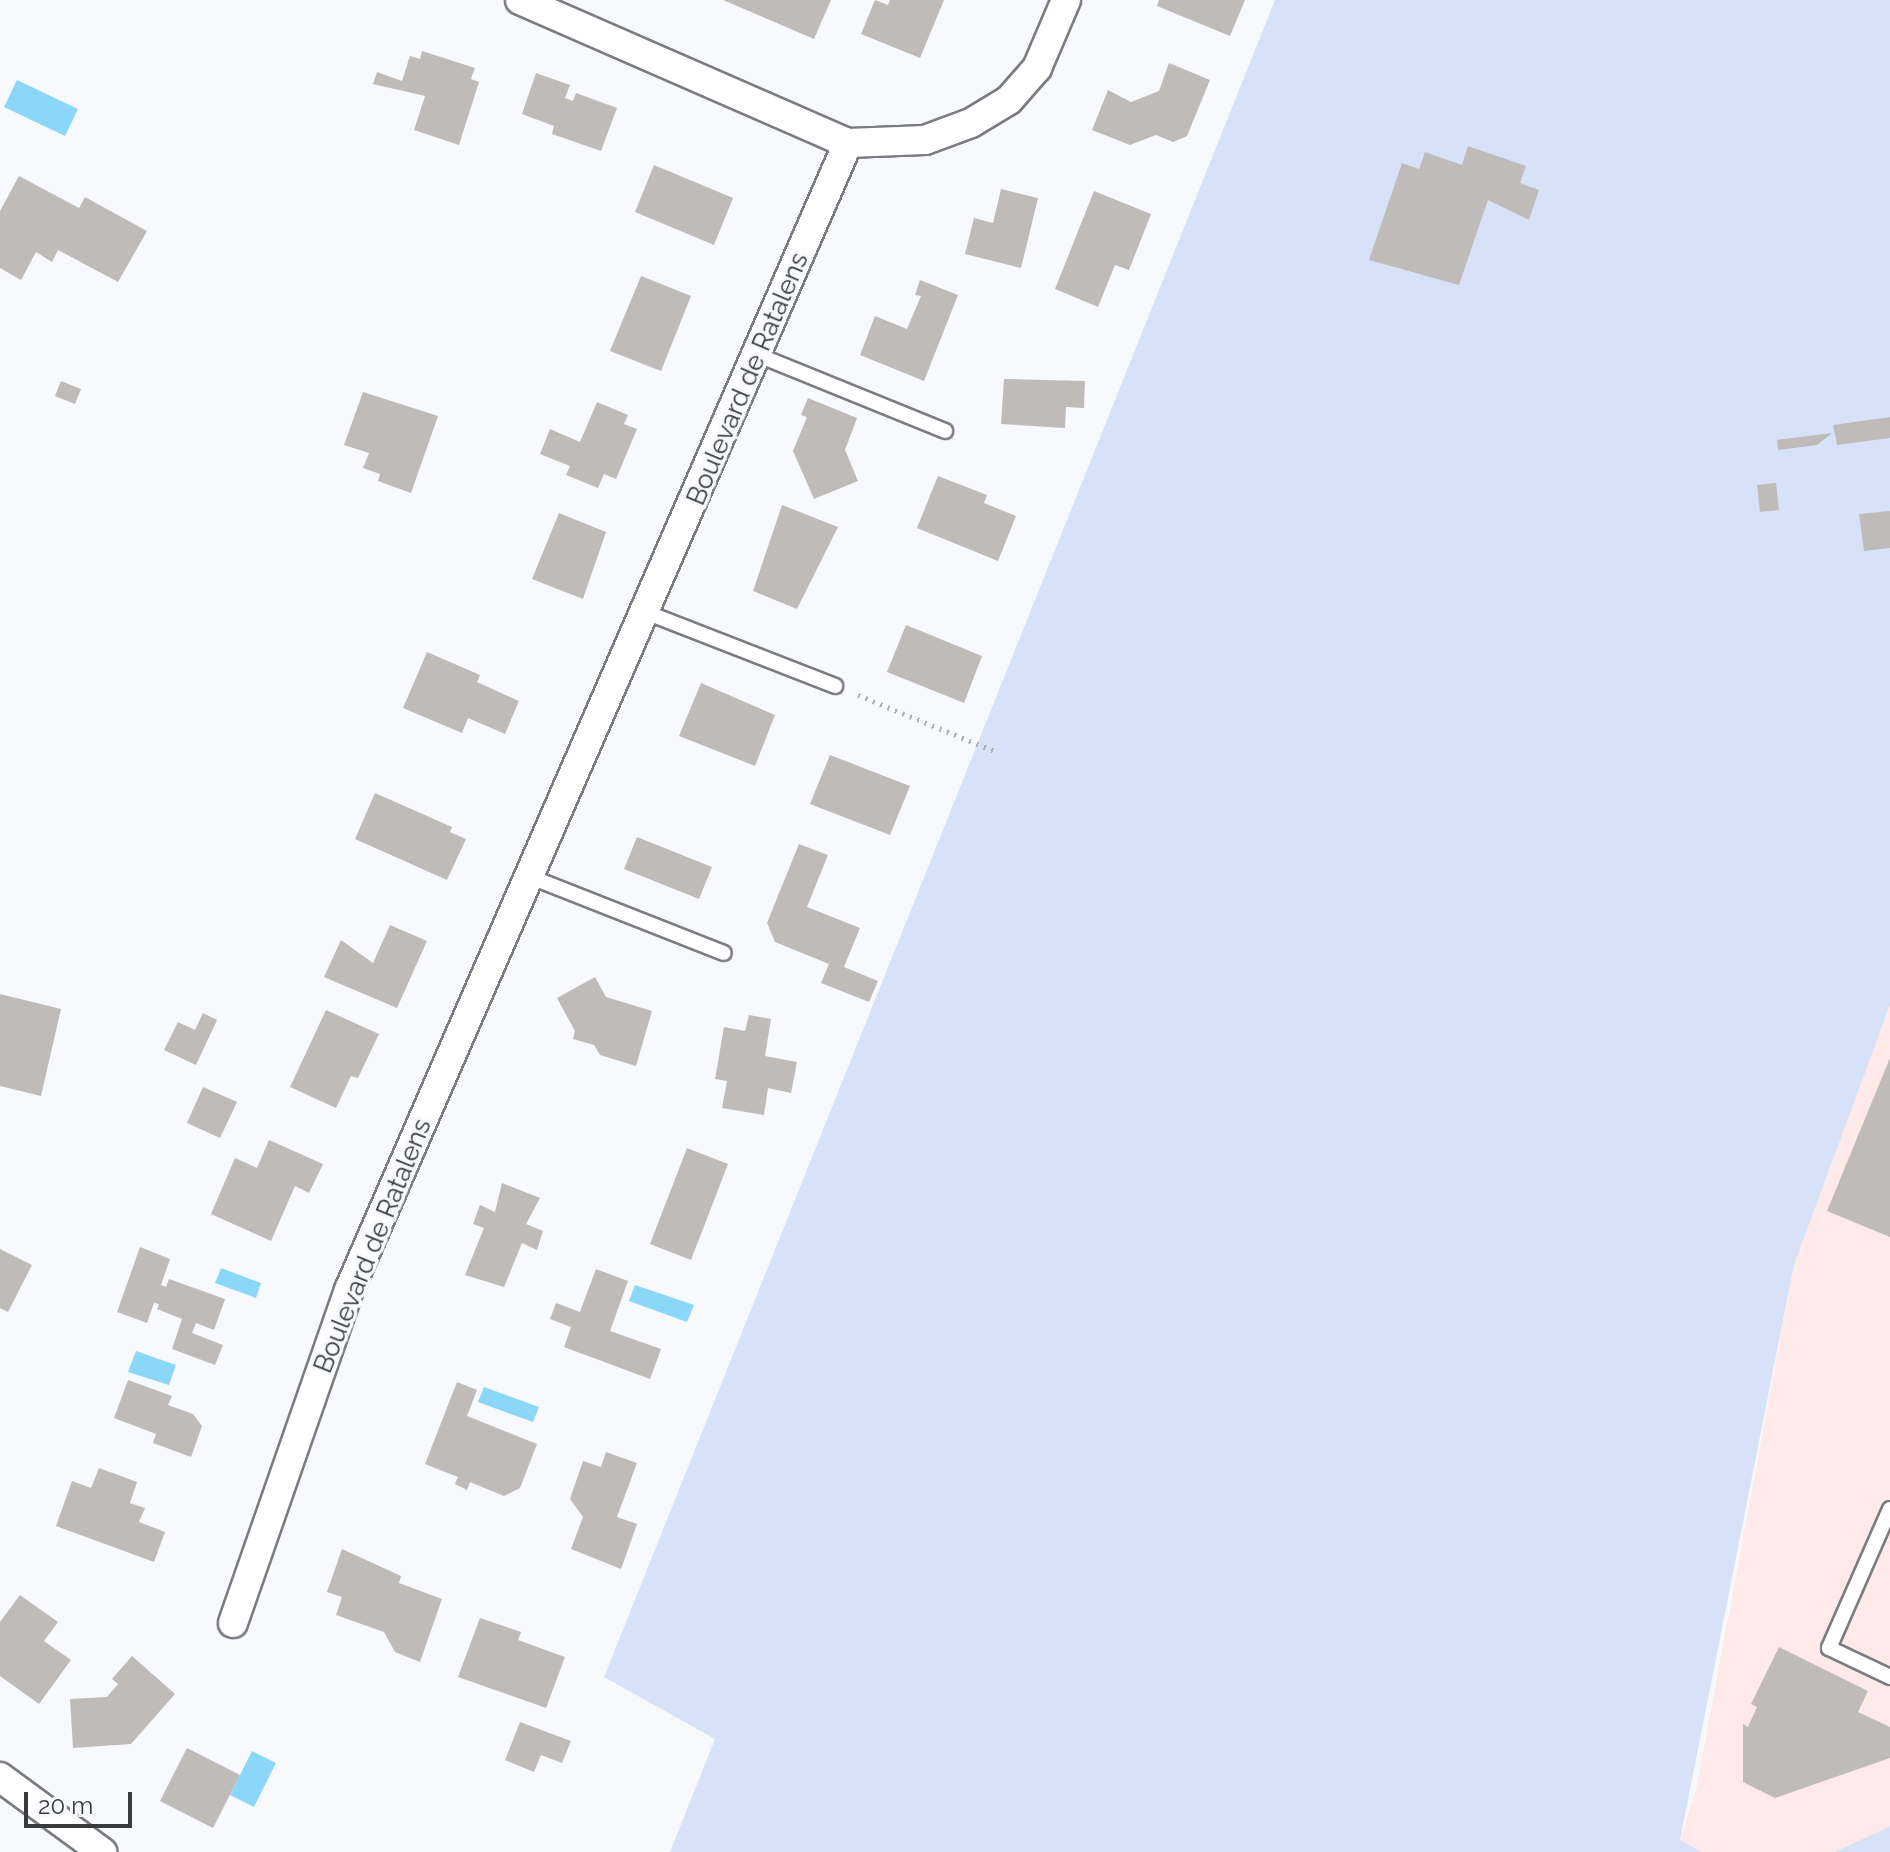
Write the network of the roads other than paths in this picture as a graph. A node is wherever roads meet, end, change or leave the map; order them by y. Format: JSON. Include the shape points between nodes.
{"nodes":[{"id":1,"x":520,"y":0,"type":"edge"},
{"id":2,"x":1066,"y":0,"type":"edge"},
{"id":3,"x":848,"y":143,"type":"junction"},
{"id":4,"x":758,"y":355,"type":"junction"},
{"id":5,"x":945,"y":431,"type":"dead end"},
{"id":6,"x":648,"y":613,"type":"junction"},
{"id":7,"x":835,"y":686,"type":"road end"},
{"id":8,"x":531,"y":877,"type":"junction"},
{"id":9,"x":724,"y":953,"type":"dead end"},
{"id":10,"x":1890,"y":1509,"type":"edge"},
{"id":11,"x":233,"y":1623,"type":"dead end"},
{"id":12,"x":1890,"y":1677,"type":"edge"},
{"id":13,"x":0,"y":1777,"type":"edge"},
{"id":14,"x":102,"y":1852,"type":"edge"}],
"edges":[{"from":1,"to":3,"type":"street"},
{"from":2,"to":3,"type":"street","via":[[1037,68],[1009,100],[971,123],[925,140]]},
{"from":3,"to":4,"type":"street","name":"Boulevard de Ratalens"},
{"from":4,"to":5,"type":"lane"},
{"from":4,"to":6,"type":"street","name":"Boulevard de Ratalens"},
{"from":6,"to":7,"type":"lane"},
{"from":6,"to":8,"type":"street","name":"Boulevard de Ratalens"},
{"from":8,"to":9,"type":"lane"},
{"from":8,"to":11,"type":"street","name":"Boulevard de Ratalens","via":[[349,1290]]},
{"from":10,"to":12,"type":"lane","via":[[1829,1648]]},
{"from":13,"to":14,"type":"street"}]}
